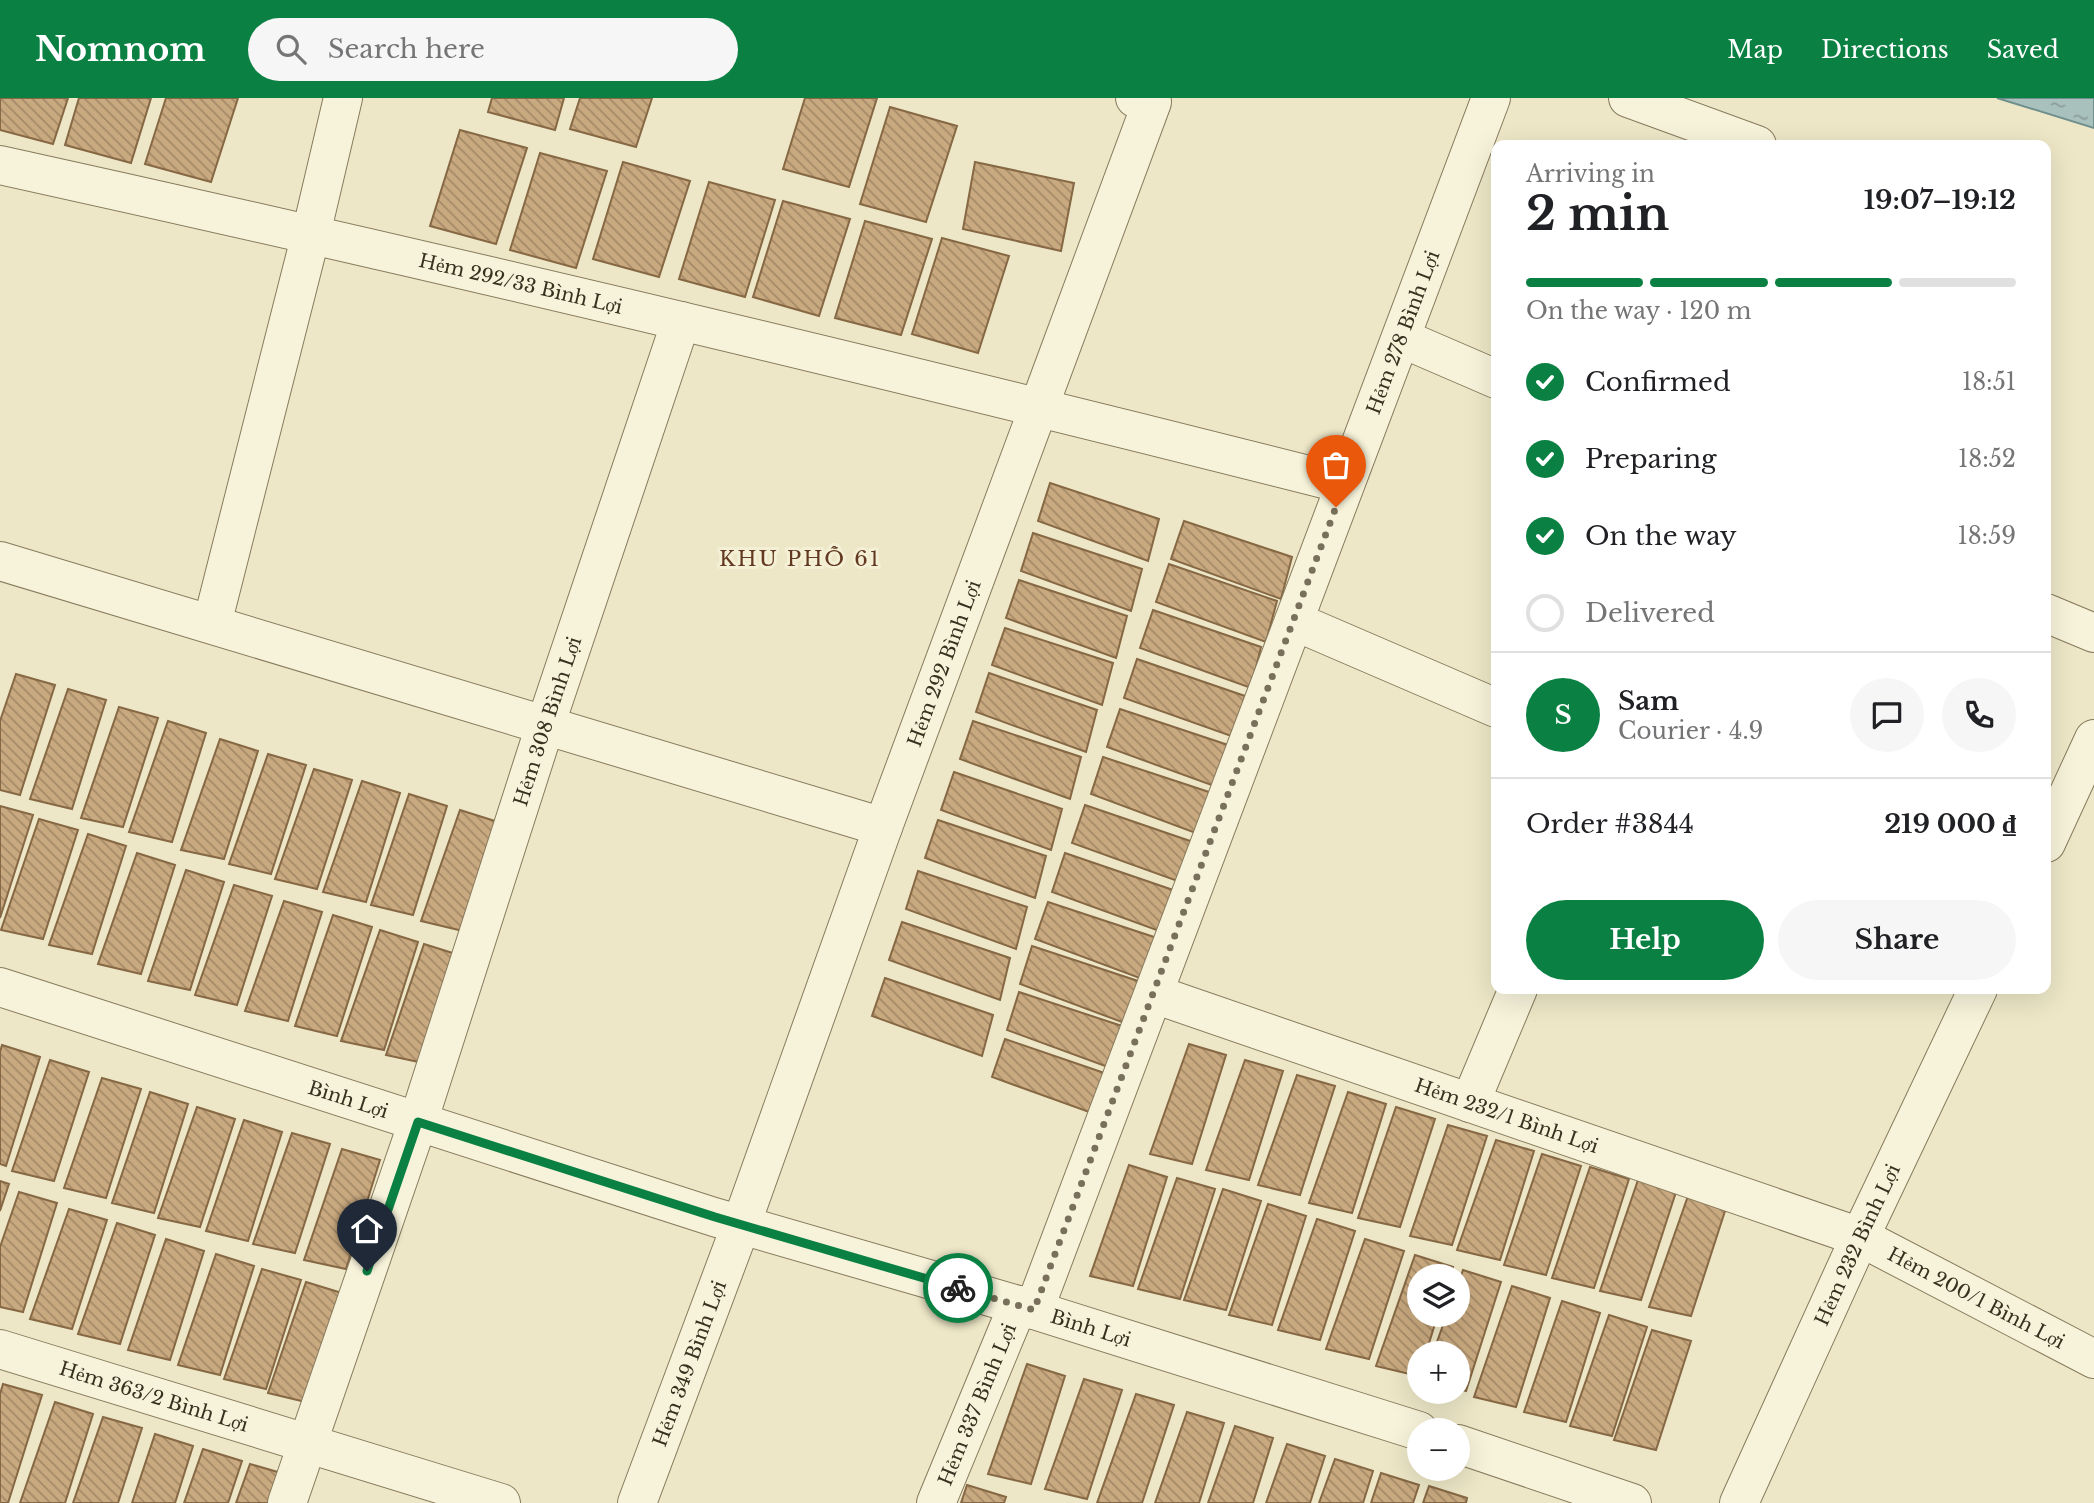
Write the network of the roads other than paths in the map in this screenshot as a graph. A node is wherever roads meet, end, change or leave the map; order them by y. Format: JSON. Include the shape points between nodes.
{"nodes":[{"id":1,"x":343,"y":98,"type":"edge"},
{"id":2,"x":1628,"y":98,"type":"edge"},
{"id":3,"x":1144,"y":100,"type":"edge"},
{"id":4,"x":1490,"y":100,"type":"edge"},
{"id":5,"x":1743,"y":140,"type":"edge"},
{"id":6,"x":0,"y":165,"type":"edge"},
{"id":7,"x":311,"y":233,"type":"junction"},
{"id":8,"x":681,"y":321,"type":"junction"},
{"id":9,"x":1401,"y":338,"type":"junction"},
{"id":10,"x":1491,"y":377,"type":"edge"},
{"id":11,"x":1040,"y":407,"type":"junction"},
{"id":12,"x":1344,"y":484,"type":"junction"},
{"id":13,"x":0,"y":561,"type":"edge"},
{"id":14,"x":2051,"y":615,"type":"edge"},
{"id":15,"x":1294,"y":621,"type":"junction"},
{"id":16,"x":212,"y":625,"type":"junction"},
{"id":17,"x":2094,"y":633,"type":"edge"},
{"id":18,"x":1491,"y":706,"type":"edge"},
{"id":19,"x":545,"y":726,"type":"junction"},
{"id":20,"x":2094,"y":739,"type":"edge"},
{"id":21,"x":883,"y":827,"type":"junction"},
{"id":22,"x":2051,"y":832,"type":"edge"},
{"id":23,"x":0,"y":987,"type":"edge"},
{"id":24,"x":1154,"y":994,"type":"junction"},
{"id":25,"x":1516,"y":994,"type":"edge"},
{"id":26,"x":1976,"y":994,"type":"edge"},
{"id":27,"x":1471,"y":1103,"type":"junction"},
{"id":28,"x":418,"y":1122,"type":"junction"},
{"id":29,"x":741,"y":1224,"type":"junction"},
{"id":30,"x":1860,"y":1237,"type":"junction"},
{"id":31,"x":1026,"y":1308,"type":"junction"},
{"id":32,"x":0,"y":1349,"type":"edge"},
{"id":33,"x":2094,"y":1359,"type":"edge"},
{"id":34,"x":1407,"y":1427,"type":"edge"},
{"id":35,"x":307,"y":1444,"type":"junction"},
{"id":36,"x":1470,"y":1448,"type":"edge"},
{"id":37,"x":287,"y":1503,"type":"edge"},
{"id":38,"x":501,"y":1503,"type":"edge"},
{"id":39,"x":637,"y":1503,"type":"edge"},
{"id":40,"x":936,"y":1503,"type":"edge"},
{"id":41,"x":1632,"y":1503,"type":"edge"},
{"id":42,"x":1739,"y":1503,"type":"edge"}],
"edges":[{"from":1,"to":7,"type":"street"},
{"from":2,"to":5,"type":"street"},
{"from":3,"to":11,"type":"street","name":"Hẻm 292 Bình Lợi"},
{"from":4,"to":9,"type":"street","name":"Hẻm 278 Bình Lợi"},
{"from":6,"to":7,"type":"street","name":"Hẻm 292/33 Bình Lợi"},
{"from":7,"to":8,"type":"street","name":"Hẻm 292/33 Bình Lợi"},
{"from":7,"to":16,"type":"street"},
{"from":8,"to":11,"type":"street","name":"Hẻm 292/33 Bình Lợi"},
{"from":8,"to":19,"type":"street","name":"Hẻm 308 Bình Lợi"},
{"from":9,"to":10,"type":"street"},
{"from":9,"to":12,"type":"street","name":"Hẻm 278 Bình Lợi"},
{"from":11,"to":12,"type":"street","name":"Hẻm 292/33 Bình Lợi"},
{"from":11,"to":21,"type":"street","name":"Hẻm 292 Bình Lợi"},
{"from":12,"to":15,"type":"street","name":"Hẻm 278 Bình Lợi"},
{"from":13,"to":16,"type":"street"},
{"from":14,"to":17,"type":"street"},
{"from":15,"to":18,"type":"street"},
{"from":15,"to":24,"type":"street","name":"Hẻm 278 Bình Lợi"},
{"from":16,"to":19,"type":"street"},
{"from":19,"to":21,"type":"street"},
{"from":19,"to":28,"type":"street","name":"Hẻm 308 Bình Lợi"},
{"from":20,"to":22,"type":"street"},
{"from":21,"to":29,"type":"street","name":"Hẻm 292 Bình Lợi"},
{"from":23,"to":28,"type":"street","name":"Bình Lợi"},
{"from":24,"to":27,"type":"street","name":"Hẻm 232/1 Bình Lợi"},
{"from":24,"to":31,"type":"street","name":"Hẻm 278 Bình Lợi"},
{"from":25,"to":27,"type":"street"},
{"from":26,"to":30,"type":"street","name":"Hẻm 232 Bình Lợi"},
{"from":27,"to":30,"type":"street","name":"Hẻm 232/1 Bình Lợi"},
{"from":28,"to":29,"type":"street","name":"Bình Lợi"},
{"from":28,"to":35,"type":"street","name":"Hẻm 308 Bình Lợi"},
{"from":29,"to":31,"type":"street","name":"Bình Lợi"},
{"from":29,"to":39,"type":"street","name":"Hẻm 349 Bình Lợi"},
{"from":30,"to":33,"type":"street","name":"Hẻm 200/1 Bình Lợi"},
{"from":30,"to":42,"type":"street","name":"Hẻm 232 Bình Lợi"},
{"from":31,"to":34,"type":"street","name":"Bình Lợi"},
{"from":31,"to":40,"type":"street","name":"Hẻm 337 Bình Lợi"},
{"from":32,"to":35,"type":"street","name":"Hẻm 363/2 Bình Lợi"},
{"from":35,"to":37,"type":"street","name":"Hẻm 308 Bình Lợi"},
{"from":35,"to":38,"type":"street","name":"Hẻm 363/2 Bình Lợi"},
{"from":36,"to":41,"type":"street"}]}
